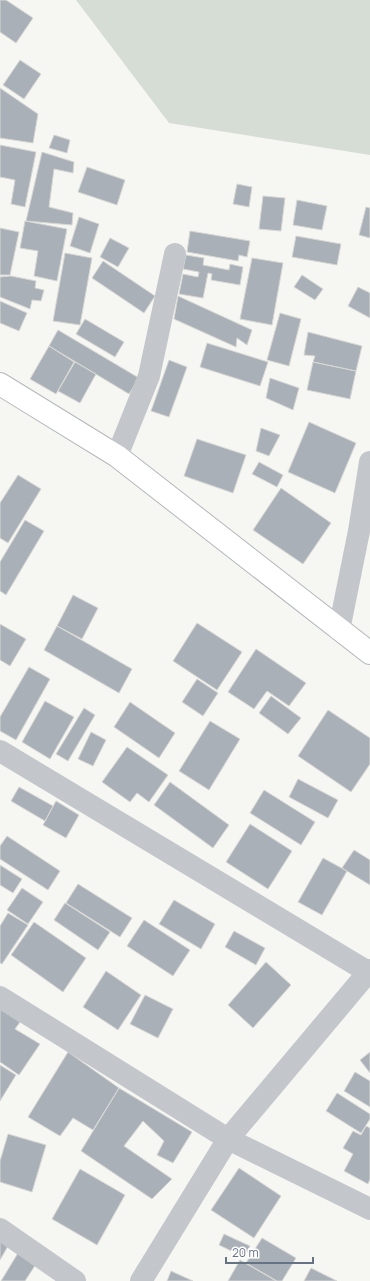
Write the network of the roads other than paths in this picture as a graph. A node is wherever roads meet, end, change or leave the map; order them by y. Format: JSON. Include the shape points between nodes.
{"nodes":[{"id":1,"x":175,"y":254,"type":"dead end"},
{"id":2,"x":0,"y":384,"type":"edge"},
{"id":3,"x":117,"y":456,"type":"junction"},
{"id":4,"x":370,"y":462,"type":"edge"},
{"id":5,"x":339,"y":630,"type":"junction"},
{"id":6,"x":370,"y":653,"type":"edge"},
{"id":7,"x":0,"y":751,"type":"edge"},
{"id":8,"x":370,"y":972,"type":"edge"},
{"id":9,"x":0,"y":997,"type":"edge"},
{"id":10,"x":228,"y":1139,"type":"junction"},
{"id":11,"x":370,"y":1209,"type":"edge"},
{"id":12,"x":0,"y":1229,"type":"edge"},
{"id":13,"x":75,"y":1281,"type":"edge"},
{"id":14,"x":141,"y":1281,"type":"edge"}],
"edges":[{"from":1,"to":3,"type":"street","via":[[149,376]]},
{"from":2,"to":3,"type":"main road"},
{"from":3,"to":5,"type":"main road"},
{"from":4,"to":5,"type":"street"},
{"from":5,"to":6,"type":"main road"},
{"from":7,"to":8,"type":"street"},
{"from":8,"to":10,"type":"street"},
{"from":9,"to":10,"type":"street"},
{"from":10,"to":11,"type":"street"},
{"from":10,"to":14,"type":"street"},
{"from":12,"to":13,"type":"street"}]}
